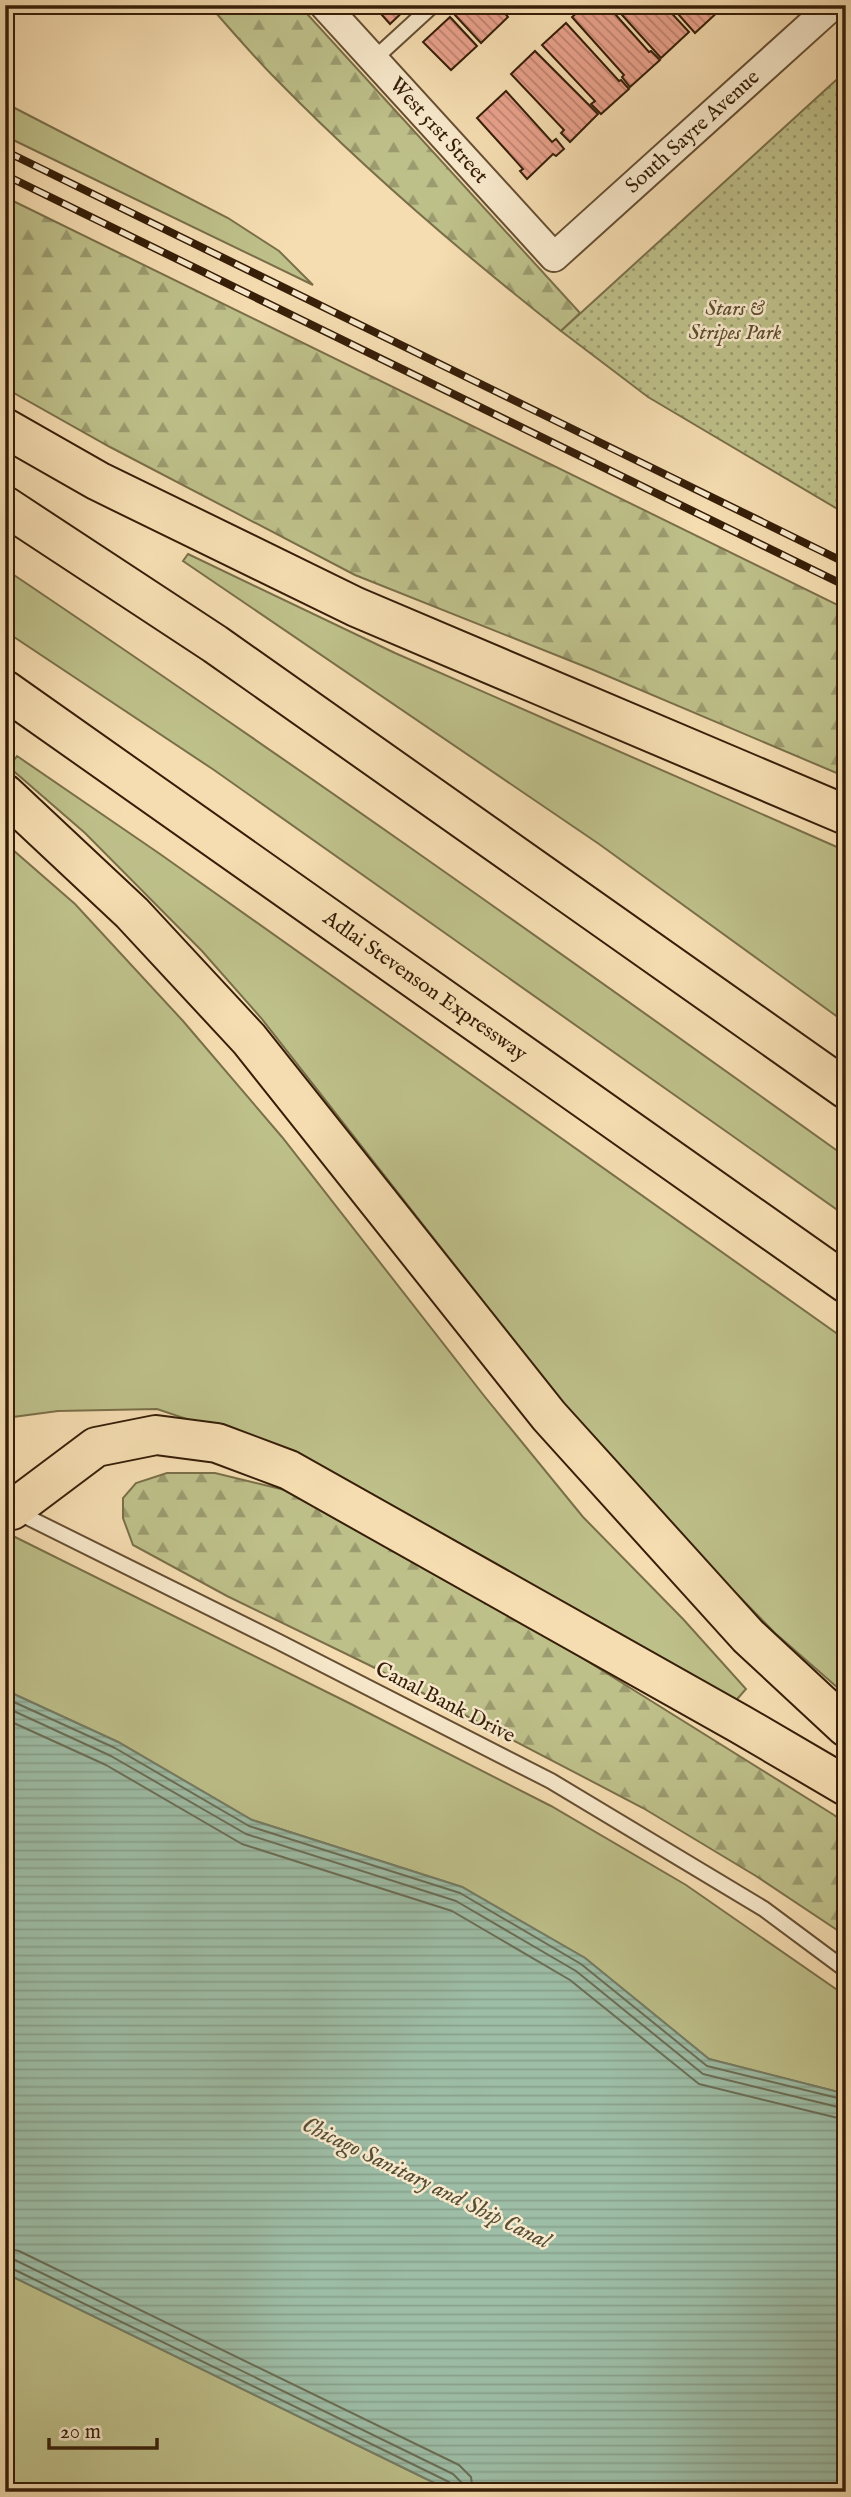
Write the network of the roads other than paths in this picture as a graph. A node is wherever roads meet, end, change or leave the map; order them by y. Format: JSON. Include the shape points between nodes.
{"nodes":[{"id":1,"x":324,"y":5,"type":"edge"},
{"id":2,"x":433,"y":5,"type":"edge"},
{"id":3,"x":832,"y":5,"type":"edge"},
{"id":4,"x":373,"y":60,"type":"junction"},
{"id":5,"x":554,"y":257,"type":"joint"},
{"id":6,"x":5,"y":428,"type":"edge"},
{"id":7,"x":5,"y":506,"type":"edge"},
{"id":8,"x":5,"y":690,"type":"edge"},
{"id":9,"x":5,"y":794,"type":"edge"},
{"id":10,"x":846,"y":815,"type":"edge"},
{"id":11,"x":846,"y":1089,"type":"edge"},
{"id":12,"x":846,"y":1283,"type":"edge"},
{"id":13,"x":8,"y":1508,"type":"edge"},
{"id":14,"x":846,"y":1727,"type":"edge"},
{"id":15,"x":846,"y":1786,"type":"edge"},
{"id":16,"x":846,"y":1970,"type":"edge"}],
"edges":[{"from":1,"to":4,"type":"street","name":"West 51st Street"},
{"from":2,"to":4,"type":"lane"},
{"from":3,"to":5,"type":"street","name":"South Sayre Avenue"},
{"from":4,"to":5,"type":"street","name":"West 51st Street"},
{"from":6,"to":10,"type":"main road","via":[[98,481],[356,607]]},
{"from":7,"to":11,"type":"main road","via":[[215,644]]},
{"from":8,"to":12,"type":"main road","name":"Adlai Stevenson Expressway"},
{"from":9,"to":14,"type":"main road","via":[[132,913],[249,1039],[549,1416],[748,1636]]},
{"from":13,"to":15,"type":"main road","via":[[96,1447],[156,1435],[218,1443],[289,1470]]},
{"from":13,"to":16,"type":"lane","name":"Canal Bank Drive","via":[[551,1781],[764,1909]]}]}
